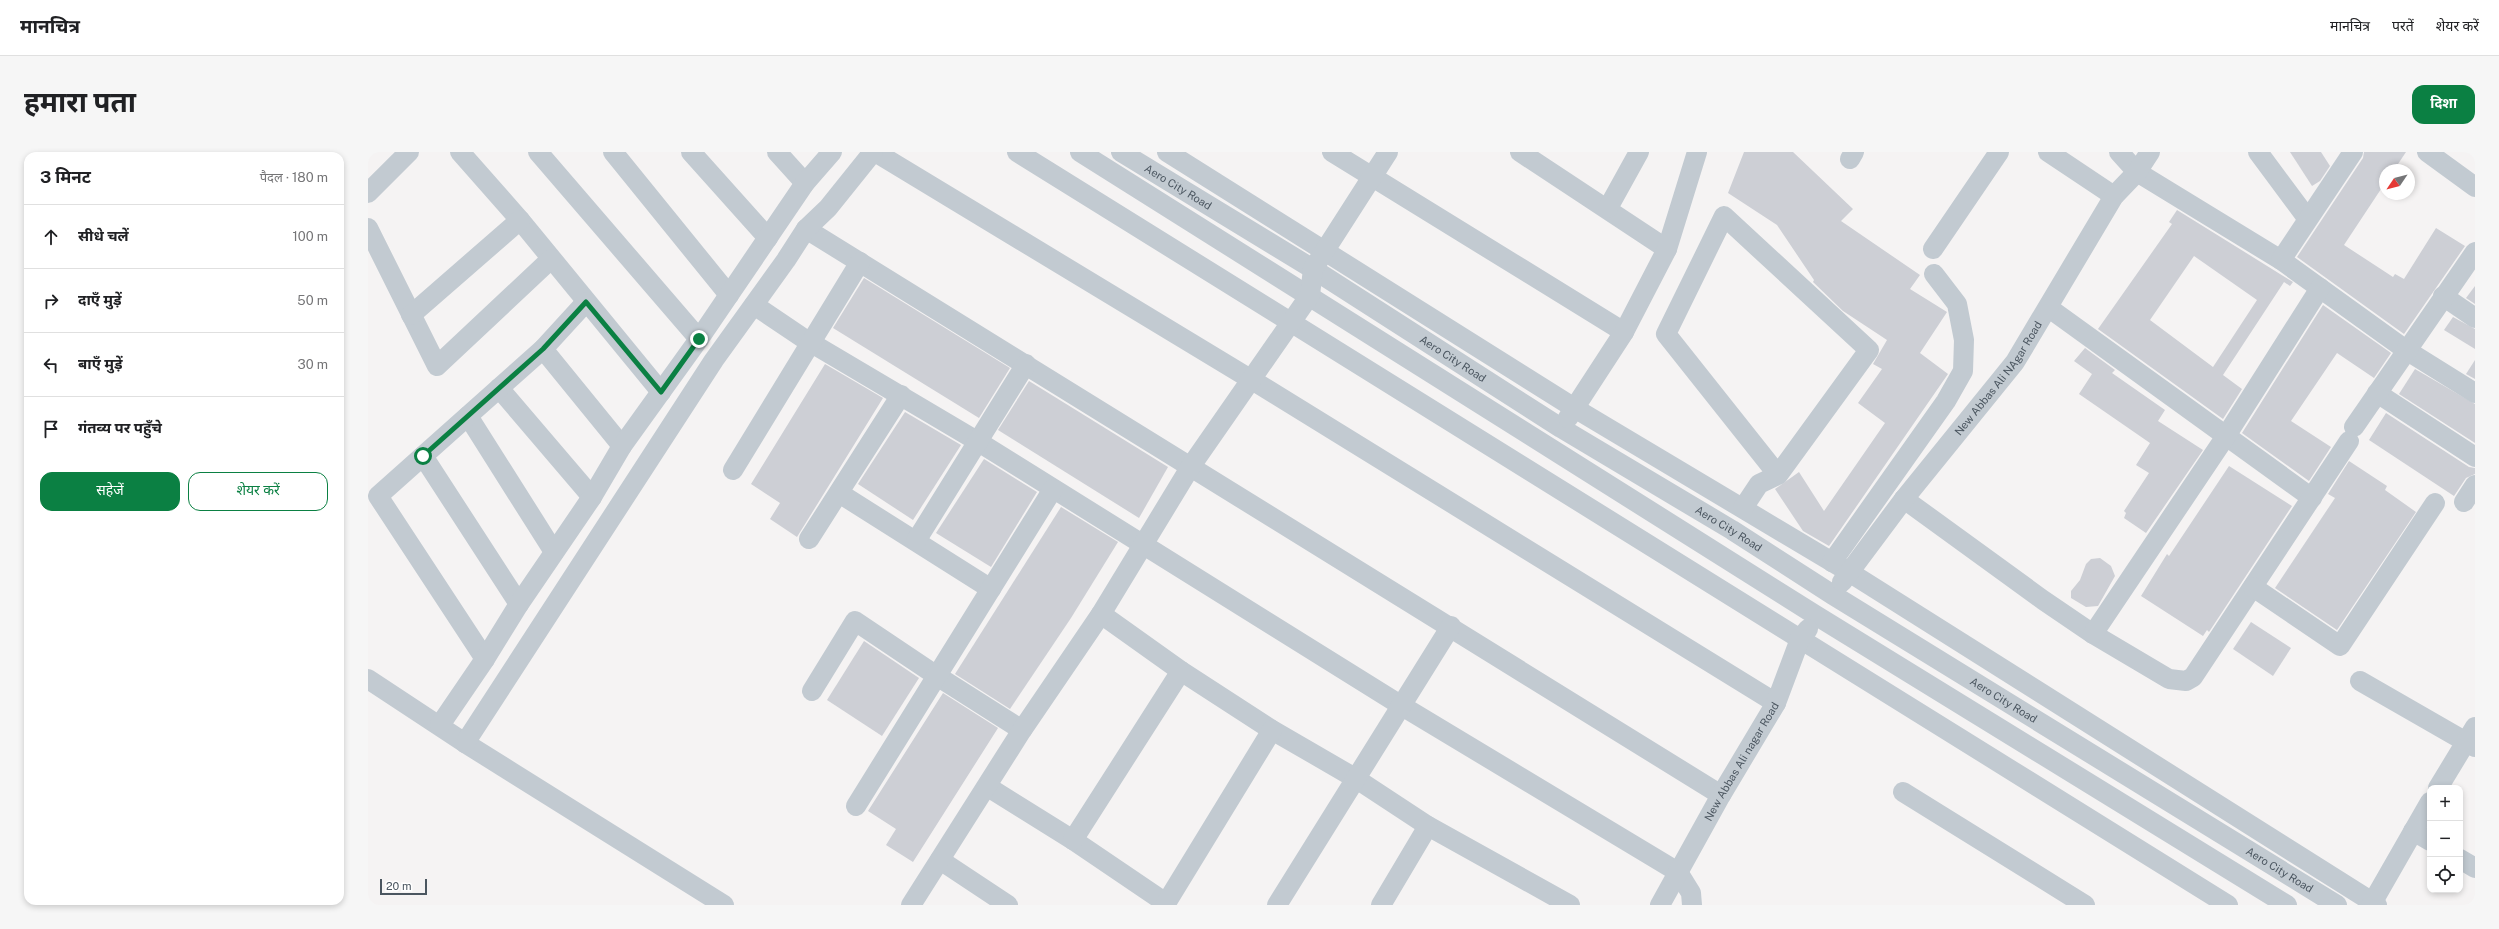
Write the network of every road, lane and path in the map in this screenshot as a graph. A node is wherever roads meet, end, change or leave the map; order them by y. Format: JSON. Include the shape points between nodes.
{"nodes":[{"id":1,"x":409,"y":152,"type":"edge"},
{"id":2,"x":460,"y":152,"type":"edge"},
{"id":3,"x":538,"y":152,"type":"edge"},
{"id":4,"x":613,"y":152,"type":"edge"},
{"id":5,"x":691,"y":152,"type":"edge"},
{"id":6,"x":777,"y":152,"type":"edge"},
{"id":7,"x":832,"y":152,"type":"edge"},
{"id":8,"x":874,"y":152,"type":"edge"},
{"id":9,"x":1017,"y":152,"type":"edge"},
{"id":10,"x":1080,"y":152,"type":"edge"},
{"id":11,"x":1121,"y":152,"type":"edge"},
{"id":12,"x":1167,"y":152,"type":"edge"},
{"id":13,"x":1332,"y":152,"type":"edge"},
{"id":14,"x":1388,"y":152,"type":"edge"},
{"id":15,"x":1520,"y":152,"type":"edge"},
{"id":16,"x":1639,"y":152,"type":"edge"},
{"id":17,"x":1697,"y":152,"type":"edge"},
{"id":18,"x":2000,"y":152,"type":"edge"},
{"id":19,"x":2048,"y":152,"type":"edge"},
{"id":20,"x":2119,"y":152,"type":"edge"},
{"id":21,"x":2150,"y":152,"type":"edge"},
{"id":22,"x":2258,"y":152,"type":"edge"},
{"id":23,"x":2353,"y":152,"type":"edge"},
{"id":24,"x":2427,"y":152,"type":"edge"},
{"id":25,"x":2137,"y":172,"type":"junction"},
{"id":26,"x":1372,"y":178,"type":"junction"},
{"id":27,"x":805,"y":183,"type":"junction"},
{"id":28,"x":2475,"y":186,"type":"edge"},
{"id":29,"x":368,"y":194,"type":"edge"},
{"id":30,"x":2114,"y":196,"type":"junction"},
{"id":31,"x":1608,"y":208,"type":"junction"},
{"id":32,"x":2307,"y":218,"type":"junction"},
{"id":33,"x":520,"y":220,"type":"junction"},
{"id":34,"x":368,"y":228,"type":"edge"},
{"id":35,"x":806,"y":229,"type":"junction"},
{"id":36,"x":768,"y":238,"type":"junction"},
{"id":37,"x":1667,"y":249,"type":"junction"},
{"id":38,"x":1933,"y":249,"type":"dead end"},
{"id":39,"x":2475,"y":252,"type":"edge"},
{"id":40,"x":551,"y":259,"type":"junction"},
{"id":41,"x":1319,"y":260,"type":"junction"},
{"id":42,"x":2281,"y":260,"type":"junction"},
{"id":43,"x":860,"y":262,"type":"junction"},
{"id":44,"x":1934,"y":274,"type":"dead end"},
{"id":45,"x":2320,"y":288,"type":"junction"},
{"id":46,"x":1303,"y":291,"type":"junction"},
{"id":47,"x":729,"y":295,"type":"junction"},
{"id":48,"x":2443,"y":296,"type":"junction"},
{"id":49,"x":586,"y":302,"type":"junction"},
{"id":50,"x":754,"y":305,"type":"junction"},
{"id":51,"x":2049,"y":308,"type":"junction"},
{"id":52,"x":411,"y":315,"type":"junction"},
{"id":53,"x":2475,"y":318,"type":"edge"},
{"id":54,"x":1291,"y":324,"type":"junction"},
{"id":55,"x":1624,"y":332,"type":"junction"},
{"id":56,"x":699,"y":339,"type":"junction"},
{"id":57,"x":812,"y":343,"type":"junction"},
{"id":58,"x":543,"y":349,"type":"junction"},
{"id":59,"x":2406,"y":350,"type":"junction"},
{"id":60,"x":1026,"y":364,"type":"junction"},
{"id":61,"x":1252,"y":380,"type":"junction"},
{"id":62,"x":500,"y":388,"type":"junction"},
{"id":63,"x":661,"y":392,"type":"junction"},
{"id":64,"x":2378,"y":393,"type":"junction"},
{"id":65,"x":2475,"y":393,"type":"edge"},
{"id":66,"x":901,"y":395,"type":"junction"},
{"id":67,"x":1576,"y":409,"type":"junction"},
{"id":68,"x":468,"y":416,"type":"junction"},
{"id":69,"x":1561,"y":428,"type":"junction"},
{"id":70,"x":2226,"y":436,"type":"junction"},
{"id":71,"x":977,"y":441,"type":"junction"},
{"id":72,"x":622,"y":446,"type":"junction"},
{"id":73,"x":423,"y":456,"type":"junction"},
{"id":74,"x":2475,"y":457,"type":"edge"},
{"id":75,"x":1190,"y":466,"type":"junction"},
{"id":76,"x":733,"y":470,"type":"dead end"},
{"id":77,"x":1778,"y":474,"type":"junction"},
{"id":78,"x":2475,"y":485,"type":"edge"},
{"id":79,"x":1053,"y":489,"type":"junction"},
{"id":80,"x":839,"y":492,"type":"junction"},
{"id":81,"x":592,"y":498,"type":"junction"},
{"id":82,"x":2312,"y":498,"type":"junction"},
{"id":83,"x":1904,"y":499,"type":"junction"},
{"id":84,"x":2464,"y":502,"type":"dead end"},
{"id":85,"x":2435,"y":503,"type":"dead end"},
{"id":86,"x":1742,"y":508,"type":"junction"},
{"id":87,"x":809,"y":539,"type":"dead end"},
{"id":88,"x":916,"y":541,"type":"junction"},
{"id":89,"x":1142,"y":546,"type":"junction"},
{"id":90,"x":554,"y":552,"type":"junction"},
{"id":91,"x":1841,"y":567,"type":"junction"},
{"id":92,"x":2253,"y":587,"type":"junction"},
{"id":93,"x":991,"y":589,"type":"junction"},
{"id":94,"x":1833,"y":595,"type":"junction"},
{"id":95,"x":519,"y":604,"type":"junction"},
{"id":96,"x":1101,"y":614,"type":"junction"},
{"id":97,"x":1817,"y":616,"type":"junction"},
{"id":98,"x":1450,"y":626,"type":"junction"},
{"id":99,"x":2092,"y":634,"type":"junction"},
{"id":100,"x":1800,"y":639,"type":"junction"},
{"id":101,"x":485,"y":659,"type":"junction"},
{"id":102,"x":1181,"y":671,"type":"junction"},
{"id":103,"x":937,"y":676,"type":"junction"},
{"id":104,"x":2360,"y":680,"type":"dead end"},
{"id":105,"x":371,"y":683,"type":"edge"},
{"id":106,"x":812,"y":691,"type":"dead end"},
{"id":107,"x":1776,"y":703,"type":"junction"},
{"id":108,"x":1402,"y":706,"type":"junction"},
{"id":109,"x":440,"y":725,"type":"junction"},
{"id":110,"x":1022,"y":730,"type":"junction"},
{"id":111,"x":1272,"y":730,"type":"junction"},
{"id":112,"x":2472,"y":738,"type":"edge"},
{"id":113,"x":465,"y":744,"type":"junction"},
{"id":114,"x":1355,"y":778,"type":"junction"},
{"id":115,"x":2440,"y":785,"type":"edge"},
{"id":116,"x":988,"y":787,"type":"junction"},
{"id":117,"x":1903,"y":792,"type":"dead end"},
{"id":118,"x":1721,"y":795,"type":"junction"},
{"id":119,"x":856,"y":806,"type":"dead end"},
{"id":120,"x":2427,"y":815,"type":"edge"},
{"id":121,"x":1428,"y":826,"type":"junction"},
{"id":122,"x":2422,"y":836,"type":"edge"},
{"id":123,"x":1073,"y":840,"type":"junction"},
{"id":124,"x":940,"y":860,"type":"junction"},
{"id":125,"x":2463,"y":861,"type":"edge"},
{"id":126,"x":2475,"y":868,"type":"edge"},
{"id":127,"x":1678,"y":872,"type":"junction"},
{"id":128,"x":1551,"y":899,"type":"edge"},
{"id":129,"x":1166,"y":904,"type":"edge"},
{"id":130,"x":2373,"y":904,"type":"edge"},
{"id":131,"x":724,"y":905,"type":"edge"},
{"id":132,"x":911,"y":905,"type":"edge"},
{"id":133,"x":1008,"y":905,"type":"edge"},
{"id":134,"x":1277,"y":905,"type":"edge"},
{"id":135,"x":1381,"y":905,"type":"edge"},
{"id":136,"x":1570,"y":905,"type":"edge"},
{"id":137,"x":1660,"y":905,"type":"edge"},
{"id":138,"x":1692,"y":905,"type":"edge"},
{"id":139,"x":2085,"y":905,"type":"edge"},
{"id":140,"x":2228,"y":905,"type":"edge"},
{"id":141,"x":2286,"y":905,"type":"edge"},
{"id":142,"x":2337,"y":905,"type":"edge"}],
"edges":[{"from":1,"to":29,"type":"street"},
{"from":2,"to":33,"type":"street"},
{"from":3,"to":56,"type":"street"},
{"from":4,"to":47,"type":"street"},
{"from":5,"to":36,"type":"street"},
{"from":6,"to":27,"type":"street"},
{"from":7,"to":27,"type":"street"},
{"from":8,"to":35,"type":"street","via":[[828,208]]},
{"from":8,"to":61,"type":"street"},
{"from":9,"to":54,"type":"street"},
{"from":10,"to":46,"type":"street","name":"Aero City Road"},
{"from":11,"to":41,"type":"street","name":"Aero City Road"},
{"from":12,"to":41,"type":"street"},
{"from":13,"to":26,"type":"street"},
{"from":14,"to":26,"type":"street"},
{"from":15,"to":31,"type":"street"},
{"from":16,"to":31,"type":"street"},
{"from":17,"to":37,"type":"street"},
{"from":18,"to":38,"type":"street"},
{"from":19,"to":30,"type":"street"},
{"from":20,"to":25,"type":"street"},
{"from":21,"to":25,"type":"street","name":"New Abbas Ali NAgar Road"},
{"from":22,"to":32,"type":"street"},
{"from":23,"to":32,"type":"street"},
{"from":24,"to":28,"type":"street"},
{"from":25,"to":30,"type":"street","name":"New Abbas Ali NAgar Road"},
{"from":25,"to":42,"type":"street"},
{"from":26,"to":41,"type":"street"},
{"from":26,"to":55,"type":"street"},
{"from":27,"to":36,"type":"street"},
{"from":30,"to":51,"type":"street","name":"New Abbas Ali NAgar Road"},
{"from":31,"to":37,"type":"street"},
{"from":32,"to":42,"type":"street"},
{"from":33,"to":40,"type":"street"},
{"from":33,"to":52,"type":"street"},
{"from":34,"to":52,"type":"street"},
{"from":35,"to":43,"type":"street"},
{"from":35,"to":50,"type":"street"},
{"from":36,"to":47,"type":"street"},
{"from":37,"to":55,"type":"street"},
{"from":39,"to":48,"type":"street"},
{"from":40,"to":49,"type":"street"},
{"from":40,"to":52,"type":"street","via":[[437,366]]},
{"from":41,"to":46,"type":"street"},
{"from":41,"to":67,"type":"street"},
{"from":41,"to":69,"type":"street","name":"Aero City Road"},
{"from":42,"to":45,"type":"street"},
{"from":43,"to":57,"type":"street"},
{"from":43,"to":60,"type":"street"},
{"from":44,"to":91,"type":"street","via":[[1957,304],[1964,340],[1963,371]]},
{"from":45,"to":59,"type":"street"},
{"from":45,"to":70,"type":"street"},
{"from":46,"to":54,"type":"street"},
{"from":46,"to":97,"type":"street","name":"Aero City Road"},
{"from":47,"to":56,"type":"street"},
{"from":48,"to":53,"type":"street"},
{"from":48,"to":59,"type":"street"},
{"from":49,"to":58,"type":"street"},
{"from":49,"to":63,"type":"street"},
{"from":50,"to":57,"type":"street"},
{"from":50,"to":113,"type":"street","via":[[714,360]]},
{"from":51,"to":70,"type":"street"},
{"from":51,"to":83,"type":"street","name":"New Abbas Ali NAgar Road","via":[[2015,362]]},
{"from":54,"to":61,"type":"street"},
{"from":54,"to":100,"type":"street"},
{"from":55,"to":67,"type":"street"},
{"from":56,"to":63,"type":"street"},
{"from":57,"to":66,"type":"street"},
{"from":57,"to":76,"type":"street"},
{"from":58,"to":62,"type":"street"},
{"from":58,"to":72,"type":"street"},
{"from":59,"to":64,"type":"street"},
{"from":59,"to":65,"type":"street"},
{"from":60,"to":71,"type":"street"},
{"from":60,"to":75,"type":"street"},
{"from":61,"to":75,"type":"street"},
{"from":61,"to":107,"type":"street"},
{"from":62,"to":68,"type":"street"},
{"from":62,"to":81,"type":"street"},
{"from":63,"to":72,"type":"street"},
{"from":64,"to":74,"type":"street"},
{"from":64,"to":82,"type":"street"},
{"from":66,"to":71,"type":"street"},
{"from":66,"to":80,"type":"street"},
{"from":67,"to":69,"type":"street"},
{"from":67,"to":86,"type":"street"},
{"from":68,"to":73,"type":"street"},
{"from":68,"to":90,"type":"street"},
{"from":69,"to":94,"type":"street","name":"Aero City Road","via":[[1732,530]]},
{"from":70,"to":82,"type":"street"},
{"from":70,"to":99,"type":"street"},
{"from":71,"to":79,"type":"street"},
{"from":71,"to":88,"type":"street"},
{"from":72,"to":81,"type":"street"},
{"from":73,"to":95,"type":"street"},
{"from":73,"to":101,"type":"street","via":[[378,496]]},
{"from":75,"to":89,"type":"street"},
{"from":75,"to":98,"type":"street"},
{"from":77,"to":77,"type":"street","via":[[1870,350],[1724,216],[1666,334]]},
{"from":77,"to":86,"type":"street","via":[[1759,484]]},
{"from":78,"to":84,"type":"street"},
{"from":79,"to":89,"type":"street"},
{"from":79,"to":93,"type":"street"},
{"from":80,"to":87,"type":"street"},
{"from":80,"to":88,"type":"street"},
{"from":81,"to":90,"type":"street"},
{"from":82,"to":92,"type":"street"},
{"from":83,"to":91,"type":"street","name":"New Abbas Ali NAgar Road"},
{"from":83,"to":99,"type":"street"},
{"from":85,"to":92,"type":"street","via":[[2340,646]]},
{"from":86,"to":91,"type":"street"},
{"from":88,"to":93,"type":"street"},
{"from":89,"to":96,"type":"street"},
{"from":89,"to":108,"type":"street"},
{"from":90,"to":95,"type":"street"},
{"from":91,"to":94,"type":"street","name":"New Abbas Ali NAgar Road"},
{"from":91,"to":130,"type":"street"},
{"from":92,"to":99,"type":"street","via":[[2193,677],[2186,681],[2169,679]]},
{"from":93,"to":103,"type":"street"},
{"from":94,"to":97,"type":"street","name":"New Abbas Ali NAgar Road"},
{"from":94,"to":142,"type":"street","name":"Aero City Road"},
{"from":95,"to":101,"type":"street"},
{"from":96,"to":102,"type":"street"},
{"from":96,"to":110,"type":"street"},
{"from":97,"to":100,"type":"street","name":"New Abbas Ali nagar Road"},
{"from":97,"to":141,"type":"street","name":"Aero City Road"},
{"from":98,"to":108,"type":"street"},
{"from":98,"to":118,"type":"street"},
{"from":100,"to":107,"type":"street","name":"New Abbas Ali nagar Road"},
{"from":100,"to":140,"type":"street"},
{"from":101,"to":109,"type":"street"},
{"from":102,"to":111,"type":"street"},
{"from":102,"to":123,"type":"street"},
{"from":103,"to":106,"type":"street","via":[[856,621]]},
{"from":103,"to":110,"type":"street"},
{"from":103,"to":119,"type":"street"},
{"from":104,"to":112,"type":"street"},
{"from":105,"to":109,"type":"street"},
{"from":107,"to":118,"type":"street","name":"New Abbas Ali nagar Road"},
{"from":108,"to":114,"type":"street"},
{"from":108,"to":127,"type":"street"},
{"from":109,"to":113,"type":"street"},
{"from":110,"to":116,"type":"street"},
{"from":111,"to":114,"type":"street"},
{"from":111,"to":129,"type":"street"},
{"from":112,"to":115,"type":"street"},
{"from":113,"to":131,"type":"street"},
{"from":114,"to":121,"type":"street"},
{"from":114,"to":134,"type":"street"},
{"from":116,"to":123,"type":"street"},
{"from":116,"to":124,"type":"street"},
{"from":117,"to":139,"type":"street"},
{"from":118,"to":127,"type":"street","name":"New Abbas Ali nagar Road"},
{"from":120,"to":122,"type":"street"},
{"from":121,"to":128,"type":"street"},
{"from":121,"to":135,"type":"street"},
{"from":122,"to":130,"type":"street"},
{"from":123,"to":129,"type":"street"},
{"from":124,"to":132,"type":"street"},
{"from":124,"to":133,"type":"street"},
{"from":125,"to":126,"type":"street"},
{"from":127,"to":137,"type":"street","name":"New Abbas Ali nagar Road"},
{"from":127,"to":138,"type":"street","via":[[1692,893]]},
{"from":128,"to":136,"type":"street"}]}
